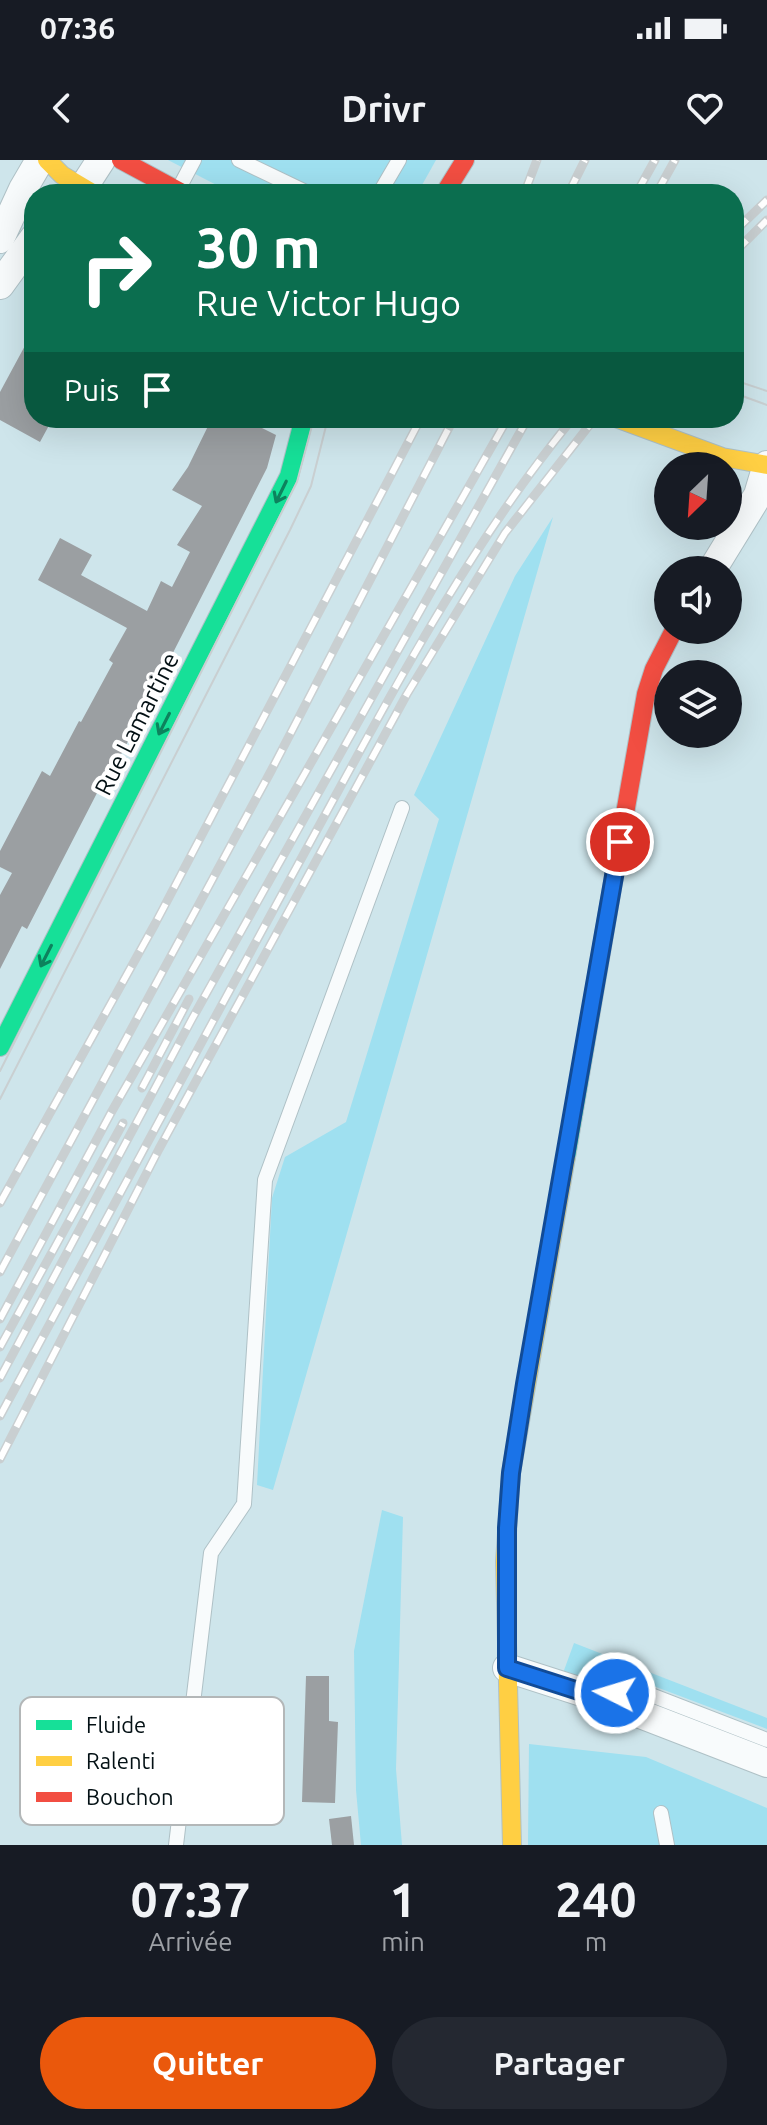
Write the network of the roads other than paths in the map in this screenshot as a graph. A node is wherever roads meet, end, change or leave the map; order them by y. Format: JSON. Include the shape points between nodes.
{"nodes":[{"id":1,"x":40,"y":160,"type":"edge"},
{"id":2,"x":47,"y":160,"type":"edge"},
{"id":3,"x":101,"y":160,"type":"edge"},
{"id":4,"x":121,"y":160,"type":"edge"},
{"id":5,"x":194,"y":160,"type":"edge"},
{"id":6,"x":239,"y":160,"type":"edge"},
{"id":7,"x":399,"y":160,"type":"edge"},
{"id":8,"x":465,"y":160,"type":"edge"},
{"id":9,"x":26,"y":184,"type":"edge"},
{"id":10,"x":75,"y":184,"type":"edge"},
{"id":11,"x":90,"y":184,"type":"edge"},
{"id":12,"x":166,"y":184,"type":"edge"},
{"id":13,"x":184,"y":184,"type":"edge"},
{"id":14,"x":289,"y":184,"type":"edge"},
{"id":15,"x":385,"y":184,"type":"edge"},
{"id":16,"x":450,"y":184,"type":"edge"},
{"id":17,"x":24,"y":187,"type":"edge"},
{"id":18,"x":0,"y":239,"type":"edge"},
{"id":19,"x":24,"y":252,"type":"edge"},
{"id":20,"x":0,"y":285,"type":"edge"},
{"id":21,"x":301,"y":428,"type":"edge"},
{"id":22,"x":650,"y":428,"type":"edge"},
{"id":23,"x":680,"y":428,"type":"edge"},
{"id":24,"x":725,"y":450,"type":"junction"},
{"id":25,"x":767,"y":465,"type":"edge"},
{"id":26,"x":721,"y":556,"type":"edge"},
{"id":27,"x":667,"y":644,"type":"edge"},
{"id":28,"x":402,"y":808,"type":"dead end"},
{"id":29,"x":2,"y":1038,"type":"edge"},
{"id":30,"x":507,"y":1668,"type":"junction"},
{"id":31,"x":591,"y":1695,"type":"junction"},
{"id":32,"x":194,"y":1697,"type":"edge"},
{"id":33,"x":767,"y":1740,"type":"edge"},
{"id":34,"x":767,"y":1763,"type":"edge"},
{"id":35,"x":661,"y":1813,"type":"dead end"},
{"id":36,"x":178,"y":1825,"type":"edge"},
{"id":37,"x":176,"y":1845,"type":"edge"},
{"id":38,"x":512,"y":1845,"type":"edge"},
{"id":39,"x":667,"y":1845,"type":"edge"}],
"edges":[{"from":1,"to":9,"type":"street"},
{"from":2,"to":10,"type":"street"},
{"from":3,"to":11,"type":"street"},
{"from":4,"to":12,"type":"street"},
{"from":5,"to":13,"type":"lane"},
{"from":6,"to":14,"type":"lane"},
{"from":7,"to":15,"type":"lane"},
{"from":8,"to":16,"type":"street"},
{"from":17,"to":18,"type":"street"},
{"from":19,"to":20,"type":"street"},
{"from":21,"to":29,"type":"street","name":"Rue Lamartine","one_way":true,"via":[[289,476]]},
{"from":22,"to":24,"type":"street"},
{"from":23,"to":24,"type":"street"},
{"from":24,"to":25,"type":"street"},
{"from":25,"to":26,"type":"street","via":[[758,495]]},
{"from":27,"to":30,"type":"street","via":[[646,694],[522,1399],[506,1551]]},
{"from":28,"to":32,"type":"lane","via":[[265,1180],[244,1504],[211,1553]]},
{"from":30,"to":31,"type":"street"},
{"from":30,"to":38,"type":"street"},
{"from":31,"to":33,"type":"lane","via":[[638,1690]]},
{"from":31,"to":34,"type":"street"},
{"from":35,"to":39,"type":"lane"},
{"from":36,"to":37,"type":"lane"}]}
